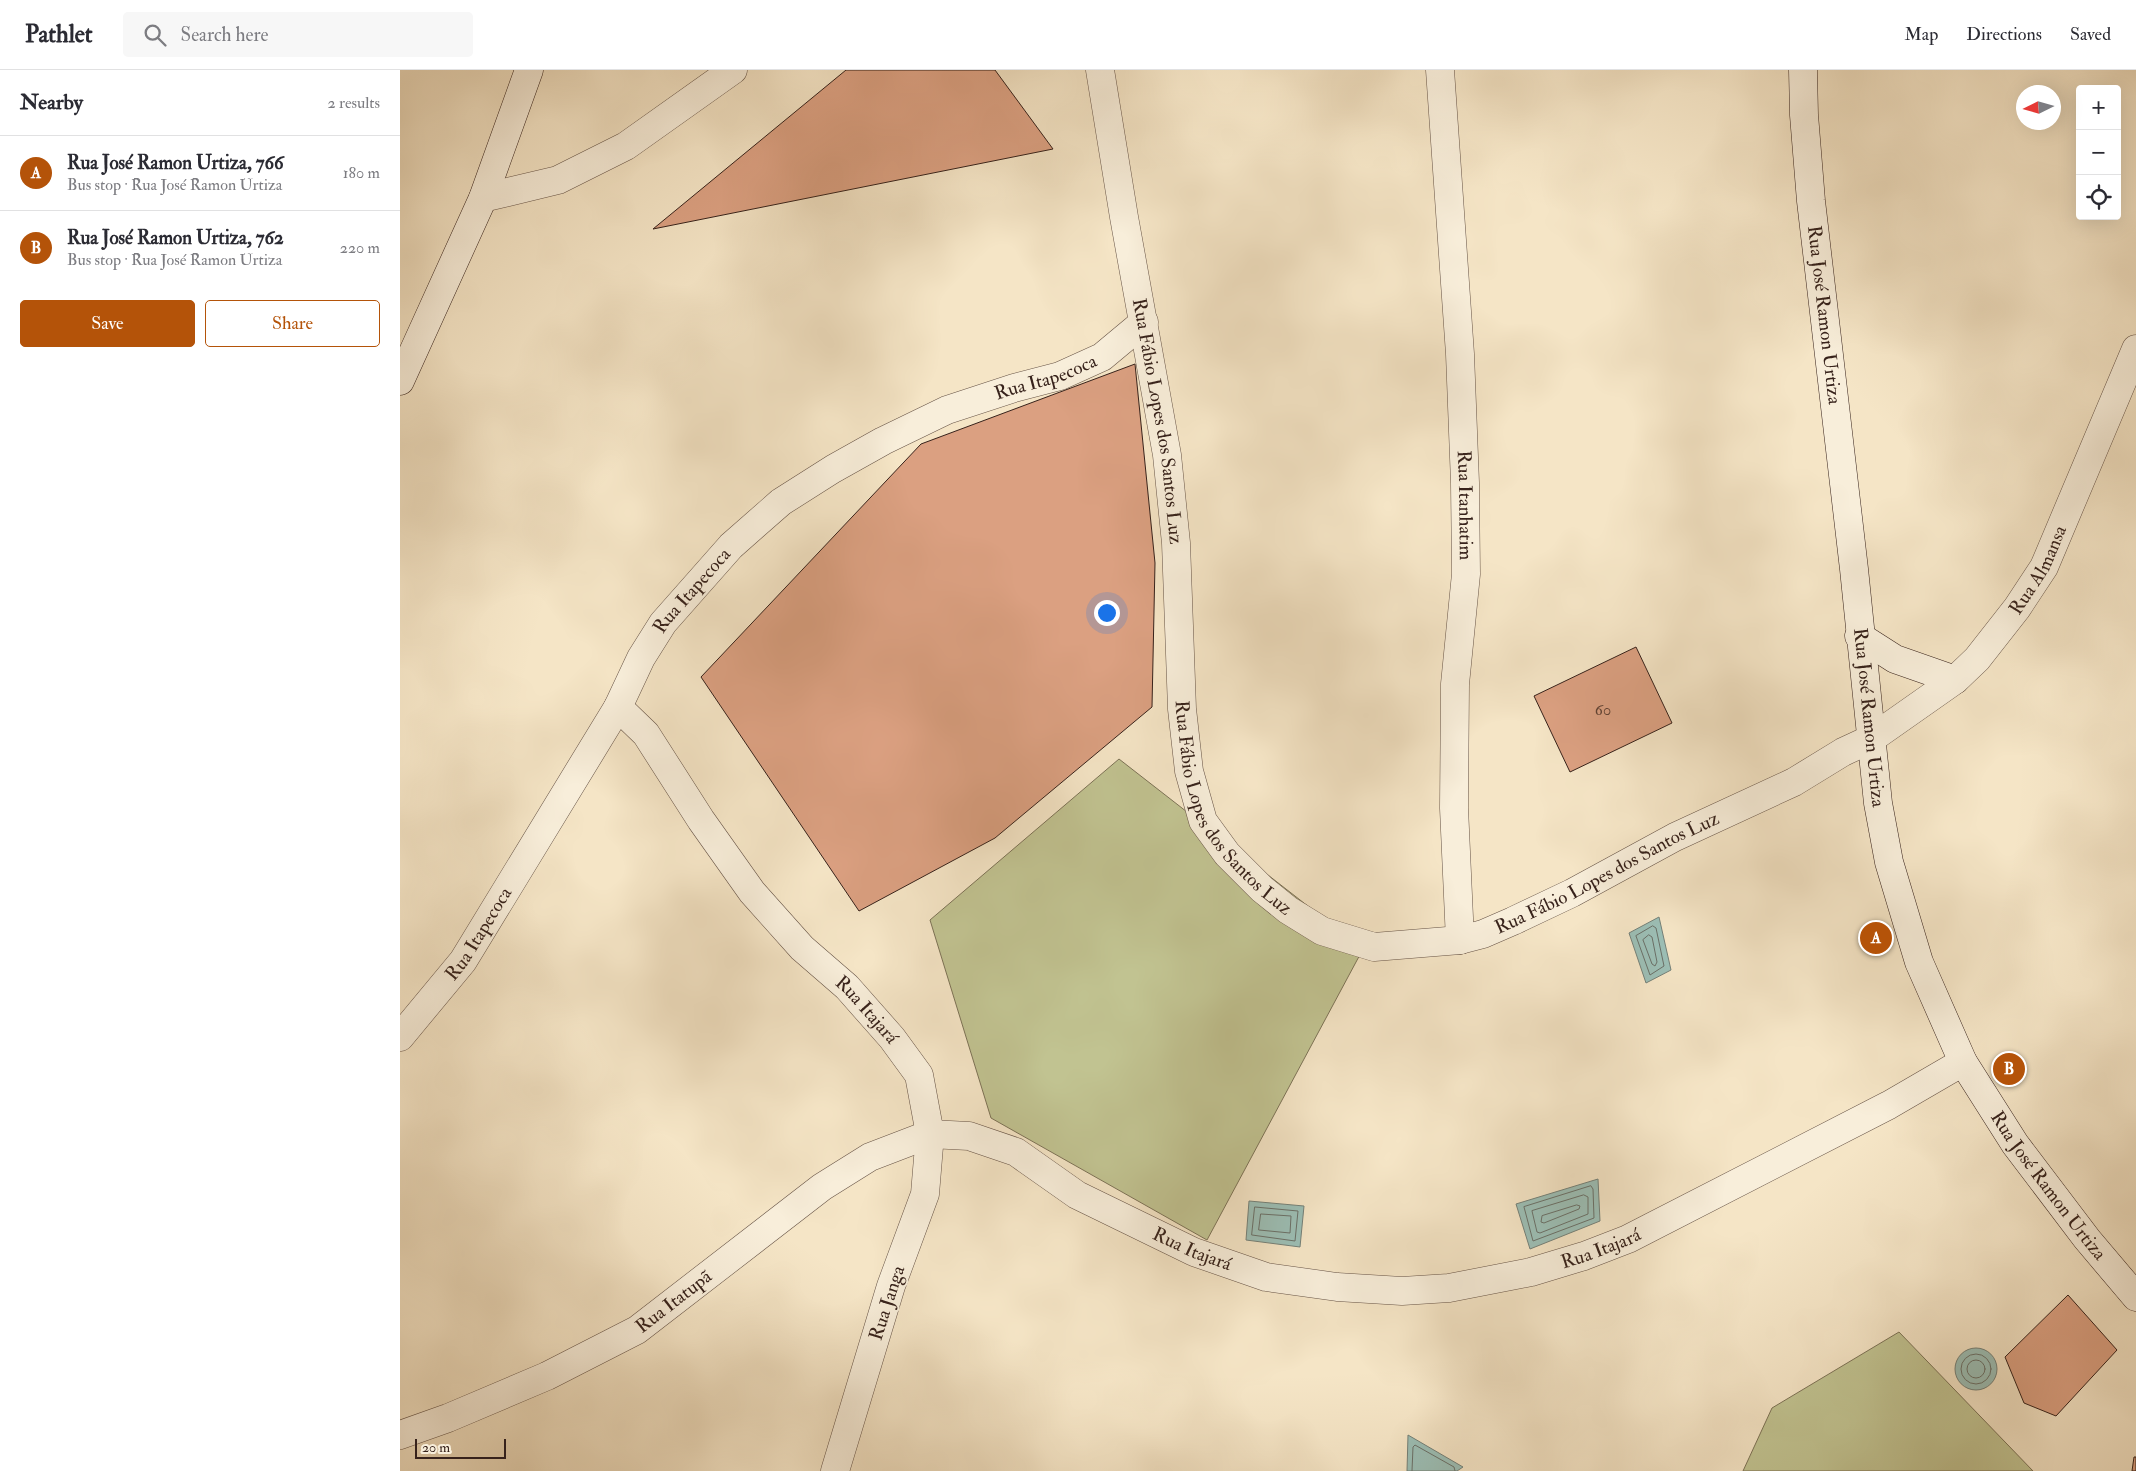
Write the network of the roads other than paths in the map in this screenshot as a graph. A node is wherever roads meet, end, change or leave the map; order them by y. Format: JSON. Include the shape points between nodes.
{"nodes":[{"id":1,"x":529,"y":70,"type":"edge"},
{"id":2,"x":733,"y":70,"type":"edge"},
{"id":3,"x":1100,"y":70,"type":"edge"},
{"id":4,"x":1440,"y":70,"type":"edge"},
{"id":5,"x":1803,"y":70,"type":"edge"},
{"id":6,"x":483,"y":198,"type":"junction"},
{"id":7,"x":1144,"y":322,"type":"junction"},
{"id":8,"x":2136,"y":349,"type":"edge"},
{"id":9,"x":400,"y":381,"type":"edge"},
{"id":10,"x":1859,"y":636,"type":"junction"},
{"id":11,"x":1955,"y":680,"type":"junction"},
{"id":12,"x":618,"y":707,"type":"junction"},
{"id":13,"x":1871,"y":739,"type":"junction"},
{"id":14,"x":1460,"y":940,"type":"junction"},
{"id":15,"x":400,"y":1037,"type":"edge"},
{"id":16,"x":1964,"y":1062,"type":"junction"},
{"id":17,"x":930,"y":1134,"type":"junction"},
{"id":18,"x":2136,"y":1297,"type":"edge"},
{"id":19,"x":400,"y":1435,"type":"edge"},
{"id":20,"x":835,"y":1471,"type":"edge"}],
"edges":[{"from":1,"to":6,"type":"street"},
{"from":2,"to":6,"type":"street","via":[[604,158],[558,180]]},
{"from":3,"to":7,"type":"street","name":"Rua Fábio Lopes dos Santos Luz"},
{"from":4,"to":14,"type":"street","name":"Rua Itanhatim","via":[[1460,354],[1465,483],[1466,574],[1455,684],[1454,808]]},
{"from":5,"to":10,"type":"street","name":"Rua José Ramon Urtiza","via":[[1811,201]]},
{"from":6,"to":9,"type":"street"},
{"from":7,"to":12,"type":"street","name":"Rua Itapecoca","via":[[1102,357],[1060,376],[947,410],[883,441],[781,502],[732,546],[663,623],[641,658]]},
{"from":7,"to":14,"type":"street","name":"Rua Fábio Lopes dos Santos Luz","via":[[1167,455],[1176,543],[1182,709],[1190,771],[1203,821],[1227,854],[1262,889],[1322,931],[1374,947]]},
{"from":8,"to":11,"type":"street","name":"Rua Almansa","via":[[2044,567],[1977,659]]},
{"from":10,"to":11,"type":"street","via":[[1895,659]]},
{"from":10,"to":13,"type":"street","name":"Rua José Ramon Urtiza"},
{"from":11,"to":13,"type":"street","name":"Rua Almansa"},
{"from":12,"to":15,"type":"street","name":"Rua Itapecoca","via":[[463,961]]},
{"from":12,"to":17,"type":"street","name":"Rua Itajará","via":[[646,734],[752,892],[802,948],[848,987],[919,1075]]},
{"from":13,"to":14,"type":"street","name":"Rua Fábio Lopes dos Santos Luz","via":[[1794,782],[1675,837],[1572,892],[1483,934]]},
{"from":13,"to":16,"type":"street","name":"Rua José Ramon Urtiza","via":[[1889,862],[1919,962]]},
{"from":16,"to":17,"type":"street","name":"Rua Itajará","via":[[1881,1110],[1628,1239],[1531,1272],[1449,1288],[1402,1291],[1337,1287],[1266,1277],[1194,1252],[1077,1195],[1016,1152],[969,1136]]},
{"from":16,"to":18,"type":"street","name":"Rua José Ramon Urtiza","via":[[2015,1144]]},
{"from":17,"to":19,"type":"street","name":"Rua Itatupã","via":[[870,1157],[822,1187],[637,1330],[547,1376]]},
{"from":17,"to":20,"type":"street","name":"Rua Janga","via":[[925,1194],[891,1286]]}]}
